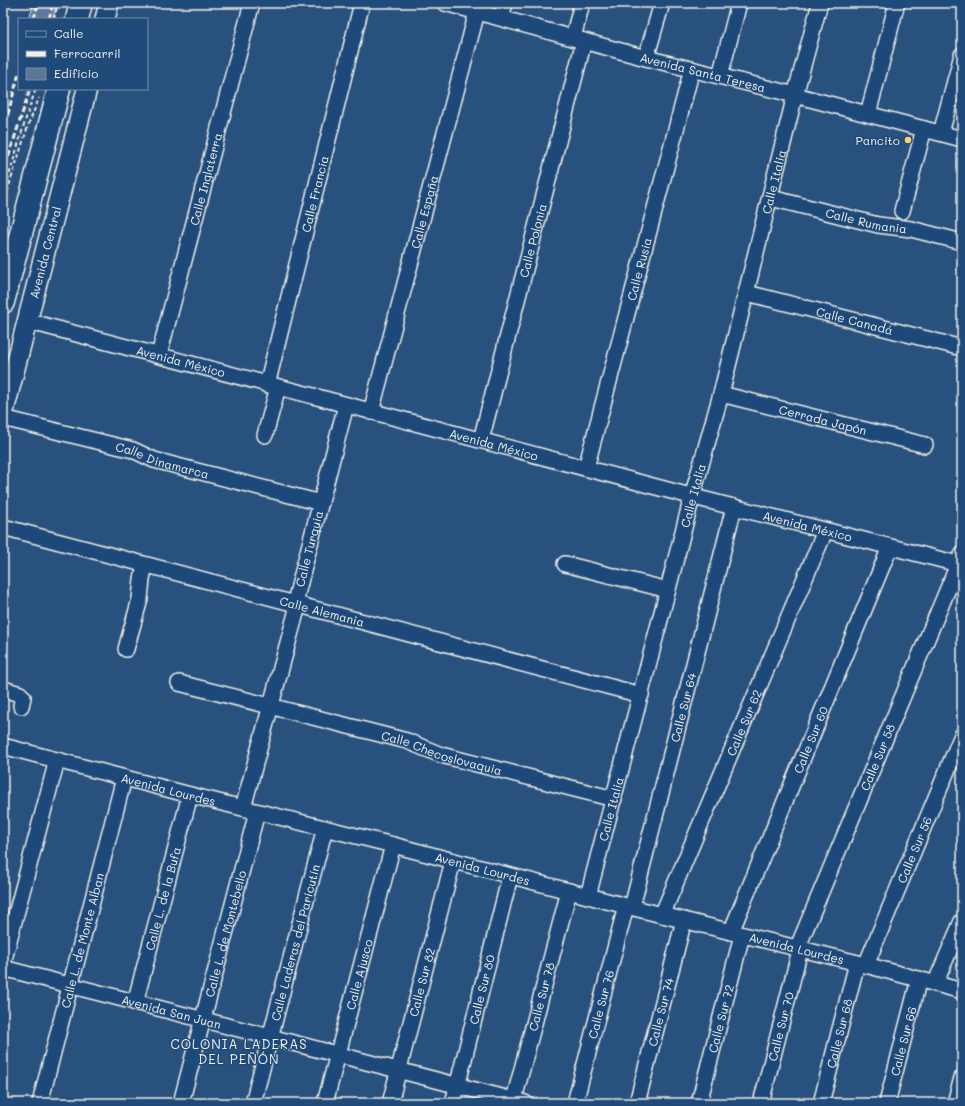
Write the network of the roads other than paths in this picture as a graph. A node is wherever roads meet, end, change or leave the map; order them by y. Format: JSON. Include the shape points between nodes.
{"nodes":[{"id":1,"x":81,"y":3,"type":"edge"},
{"id":2,"x":109,"y":3,"type":"edge"},
{"id":3,"x":252,"y":3,"type":"edge"},
{"id":4,"x":362,"y":3,"type":"edge"},
{"id":5,"x":445,"y":3,"type":"edge"},
{"id":6,"x":504,"y":3,"type":"edge"},
{"id":7,"x":582,"y":3,"type":"edge"},
{"id":8,"x":662,"y":3,"type":"edge"},
{"id":9,"x":739,"y":3,"type":"edge"},
{"id":10,"x":820,"y":3,"type":"edge"},
{"id":11,"x":898,"y":3,"type":"edge"},
{"id":12,"x":477,"y":12,"type":"junction"},
{"id":13,"x":77,"y":18,"type":"edge"},
{"id":14,"x":105,"y":18,"type":"edge"},
{"id":15,"x":501,"y":18,"type":"junction"},
{"id":16,"x":578,"y":39,"type":"junction"},
{"id":17,"x":962,"y":55,"type":"edge"},
{"id":18,"x":646,"y":58,"type":"junction"},
{"id":19,"x":692,"y":69,"type":"junction"},
{"id":20,"x":720,"y":76,"type":"junction"},
{"id":21,"x":87,"y":90,"type":"edge"},
{"id":22,"x":49,"y":93,"type":"edge"},
{"id":23,"x":795,"y":95,"type":"junction"},
{"id":24,"x":868,"y":114,"type":"junction"},
{"id":25,"x":924,"y":129,"type":"junction"},
{"id":26,"x":940,"y":133,"type":"junction"},
{"id":27,"x":962,"y":139,"type":"edge"},
{"id":28,"x":771,"y":198,"type":"junction"},
{"id":29,"x":902,"y":211,"type":"dead end"},
{"id":30,"x":962,"y":242,"type":"edge"},
{"id":31,"x":747,"y":293,"type":"junction"},
{"id":32,"x":3,"y":302,"type":"edge"},
{"id":33,"x":27,"y":321,"type":"junction"},
{"id":34,"x":962,"y":348,"type":"edge"},
{"id":35,"x":159,"y":355,"type":"junction"},
{"id":36,"x":272,"y":386,"type":"junction"},
{"id":37,"x":721,"y":394,"type":"junction"},
{"id":38,"x":346,"y":405,"type":"junction"},
{"id":39,"x":371,"y":412,"type":"junction"},
{"id":40,"x":3,"y":415,"type":"edge"},
{"id":41,"x":3,"y":418,"type":"edge"},
{"id":42,"x":265,"y":435,"type":"dead end"},
{"id":43,"x":481,"y":440,"type":"junction"},
{"id":44,"x":925,"y":445,"type":"dead end"},
{"id":45,"x":586,"y":468,"type":"junction"},
{"id":46,"x":692,"y":497,"type":"junction"},
{"id":47,"x":320,"y":503,"type":"junction"},
{"id":48,"x":734,"y":507,"type":"junction"},
{"id":49,"x":3,"y":527,"type":"edge"},
{"id":50,"x":825,"y":531,"type":"junction"},
{"id":51,"x":890,"y":547,"type":"junction"},
{"id":52,"x":961,"y":562,"type":"edge"},
{"id":53,"x":565,"y":564,"type":"dead end"},
{"id":54,"x":145,"y":565,"type":"junction"},
{"id":55,"x":668,"y":590,"type":"junction"},
{"id":56,"x":297,"y":603,"type":"junction"},
{"id":57,"x":126,"y":649,"type":"dead end"},
{"id":58,"x":179,"y":682,"type":"dead end"},
{"id":59,"x":4,"y":691,"type":"edge"},
{"id":60,"x":642,"y":695,"type":"junction"},
{"id":61,"x":22,"y":706,"type":"dead end"},
{"id":62,"x":270,"y":706,"type":"junction"},
{"id":63,"x":962,"y":735,"type":"edge"},
{"id":64,"x":3,"y":746,"type":"edge"},
{"id":65,"x":57,"y":760,"type":"junction"},
{"id":66,"x":124,"y":778,"type":"junction"},
{"id":67,"x":190,"y":795,"type":"junction"},
{"id":68,"x":614,"y":799,"type":"junction"},
{"id":69,"x":250,"y":810,"type":"junction"},
{"id":70,"x":325,"y":828,"type":"junction"},
{"id":71,"x":393,"y":845,"type":"junction"},
{"id":72,"x":453,"y":861,"type":"junction"},
{"id":73,"x":510,"y":876,"type":"junction"},
{"id":74,"x":569,"y":891,"type":"junction"},
{"id":75,"x":588,"y":896,"type":"junction"},
{"id":76,"x":629,"y":907,"type":"junction"},
{"id":77,"x":662,"y":915,"type":"junction"},
{"id":78,"x":684,"y":920,"type":"junction"},
{"id":79,"x":962,"y":921,"type":"edge"},
{"id":80,"x":736,"y":934,"type":"junction"},
{"id":81,"x":799,"y":949,"type":"junction"},
{"id":82,"x":3,"y":963,"type":"edge"},
{"id":83,"x":862,"y":964,"type":"junction"},
{"id":84,"x":3,"y":968,"type":"edge"},
{"id":85,"x":919,"y":979,"type":"junction"},
{"id":86,"x":935,"y":984,"type":"junction"},
{"id":87,"x":70,"y":986,"type":"junction"},
{"id":88,"x":962,"y":991,"type":"edge"},
{"id":89,"x":135,"y":1002,"type":"junction"},
{"id":90,"x":202,"y":1020,"type":"junction"},
{"id":91,"x":270,"y":1038,"type":"junction"},
{"id":92,"x":339,"y":1055,"type":"junction"},
{"id":93,"x":398,"y":1070,"type":"junction"},
{"id":94,"x":962,"y":1078,"type":"edge"},
{"id":95,"x":458,"y":1085,"type":"junction"},
{"id":96,"x":517,"y":1102,"type":"edge"},
{"id":97,"x":40,"y":1103,"type":"edge"},
{"id":98,"x":181,"y":1103,"type":"edge"},
{"id":99,"x":253,"y":1103,"type":"edge"},
{"id":100,"x":325,"y":1103,"type":"edge"},
{"id":101,"x":390,"y":1103,"type":"edge"},
{"id":102,"x":453,"y":1103,"type":"edge"},
{"id":103,"x":575,"y":1103,"type":"edge"},
{"id":104,"x":637,"y":1103,"type":"edge"},
{"id":105,"x":699,"y":1103,"type":"edge"},
{"id":106,"x":760,"y":1103,"type":"edge"},
{"id":107,"x":821,"y":1103,"type":"edge"},
{"id":108,"x":887,"y":1103,"type":"edge"},
{"id":109,"x":955,"y":1103,"type":"edge"}],
"edges":[{"from":1,"to":13,"type":"highway"},
{"from":2,"to":14,"type":"main road"},
{"from":3,"to":35,"type":"street","name":"Calle Inglaterra"},
{"from":4,"to":36,"type":"street","name":"Calle Francia"},
{"from":5,"to":12,"type":"street","name":"Avenida Santa Teresa"},
{"from":6,"to":15,"type":"street"},
{"from":7,"to":16,"type":"street","name":"Calle Polonia"},
{"from":8,"to":18,"type":"street"},
{"from":9,"to":20,"type":"street"},
{"from":10,"to":23,"type":"street","name":"Calle Italia"},
{"from":11,"to":24,"type":"street"},
{"from":12,"to":15,"type":"street","name":"Avenida Santa Teresa"},
{"from":12,"to":39,"type":"street","name":"Calle España"},
{"from":15,"to":16,"type":"street","name":"Avenida Santa Teresa"},
{"from":16,"to":18,"type":"street","name":"Avenida Santa Teresa"},
{"from":16,"to":43,"type":"street","name":"Calle Polonia"},
{"from":17,"to":26,"type":"street"},
{"from":18,"to":19,"type":"street","name":"Avenida Santa Teresa"},
{"from":19,"to":20,"type":"street","name":"Avenida Santa Teresa"},
{"from":19,"to":45,"type":"street","name":"Calle Rusia"},
{"from":20,"to":23,"type":"street","name":"Avenida Santa Teresa"},
{"from":21,"to":33,"type":"main road","name":"Avenida Central"},
{"from":22,"to":32,"type":"highway"},
{"from":23,"to":24,"type":"street","name":"Avenida Santa Teresa"},
{"from":23,"to":28,"type":"street","name":"Calle Italia"},
{"from":24,"to":25,"type":"street","name":"Avenida Santa Teresa"},
{"from":25,"to":26,"type":"street","name":"Avenida Santa Teresa"},
{"from":25,"to":29,"type":"street"},
{"from":26,"to":27,"type":"street","name":"Avenida Santa Teresa"},
{"from":28,"to":30,"type":"street","name":"Calle Rumania","via":[[878,225],[911,229]]},
{"from":28,"to":31,"type":"street","name":"Calle Italia"},
{"from":31,"to":34,"type":"street","name":"Calle Canadá"},
{"from":31,"to":37,"type":"street","name":"Calle Italia"},
{"from":33,"to":35,"type":"street","name":"Avenida México"},
{"from":33,"to":40,"type":"main road","name":"Avenida Central"},
{"from":35,"to":36,"type":"street","name":"Avenida México"},
{"from":36,"to":38,"type":"street","name":"Avenida México"},
{"from":36,"to":42,"type":"street","name":"Calle Francia"},
{"from":37,"to":44,"type":"street","name":"Cerrada Japón"},
{"from":37,"to":46,"type":"street","name":"Calle Italia"},
{"from":38,"to":39,"type":"street","name":"Avenida México"},
{"from":38,"to":47,"type":"street","name":"Calle Turquia"},
{"from":39,"to":43,"type":"street","name":"Avenida México"},
{"from":41,"to":47,"type":"street","name":"Calle Dinamarca","via":[[133,450],[154,460]]},
{"from":43,"to":45,"type":"street","name":"Avenida México"},
{"from":45,"to":46,"type":"street","name":"Avenida México"},
{"from":46,"to":48,"type":"street","name":"Avenida México"},
{"from":46,"to":55,"type":"street","name":"Calle Italia"},
{"from":47,"to":56,"type":"street","name":"Calle Turquia","via":[[297,594]]},
{"from":48,"to":50,"type":"street","name":"Avenida México"},
{"from":48,"to":76,"type":"street","name":"Calle Sur 64"},
{"from":49,"to":54,"type":"street","name":"Calle Alemania"},
{"from":50,"to":51,"type":"street","name":"Avenida México"},
{"from":50,"to":77,"type":"street","name":"Calle Sur 62"},
{"from":51,"to":52,"type":"street","name":"Avenida México"},
{"from":51,"to":80,"type":"street","name":"Calle Sur 60"},
{"from":52,"to":81,"type":"street","name":"Calle Sur 58"},
{"from":53,"to":55,"type":"street"},
{"from":54,"to":56,"type":"street","name":"Calle Alemania"},
{"from":54,"to":57,"type":"street","via":[[140,598]]},
{"from":55,"to":60,"type":"street","name":"Calle Italia"},
{"from":56,"to":60,"type":"street","name":"Calle Alemania"},
{"from":56,"to":62,"type":"street","name":"Calle Turquia"},
{"from":58,"to":62,"type":"street","name":"Calle Checoslovaquia"},
{"from":59,"to":61,"type":"street","via":[[21,694]]},
{"from":60,"to":68,"type":"street","name":"Calle Italia"},
{"from":62,"to":68,"type":"street","name":"Calle Checoslovaquia","via":[[407,741],[441,755]]},
{"from":62,"to":69,"type":"street","name":"Calle Turquia"},
{"from":63,"to":83,"type":"street","name":"Calle Sur 56"},
{"from":64,"to":65,"type":"street","name":"Avenida Lourdes"},
{"from":65,"to":66,"type":"street","name":"Avenida Lourdes"},
{"from":65,"to":82,"type":"street"},
{"from":66,"to":67,"type":"street","name":"Avenida Lourdes"},
{"from":66,"to":87,"type":"street","name":"Calle L. de Monte Alban"},
{"from":67,"to":69,"type":"street","name":"Avenida Lourdes"},
{"from":67,"to":89,"type":"street","name":"Calle L. de la Bufa"},
{"from":68,"to":75,"type":"street","name":"Calle Italia"},
{"from":69,"to":70,"type":"street","name":"Avenida Lourdes"},
{"from":69,"to":90,"type":"street","name":"Calle L. de Montebello"},
{"from":70,"to":71,"type":"street","name":"Avenida Lourdes"},
{"from":70,"to":91,"type":"street","name":"Calle Laderas del Paricutín"},
{"from":71,"to":72,"type":"street","name":"Avenida Lourdes"},
{"from":71,"to":92,"type":"street","name":"Calle Ajusco"},
{"from":72,"to":73,"type":"street","name":"Avenida Lourdes"},
{"from":72,"to":93,"type":"street","name":"Calle Sur 82"},
{"from":73,"to":74,"type":"street","name":"Avenida Lourdes"},
{"from":73,"to":95,"type":"street","name":"Calle Sur 80"},
{"from":74,"to":75,"type":"street","name":"Avenida Lourdes"},
{"from":74,"to":96,"type":"street","name":"Calle Sur 78"},
{"from":75,"to":76,"type":"street","name":"Avenida Lourdes"},
{"from":76,"to":77,"type":"street","name":"Avenida Lourdes"},
{"from":76,"to":103,"type":"street","name":"Calle Sur 76"},
{"from":77,"to":78,"type":"street","name":"Avenida Lourdes"},
{"from":78,"to":80,"type":"street","name":"Avenida Lourdes"},
{"from":78,"to":104,"type":"street","name":"Calle Sur 74"},
{"from":79,"to":86,"type":"street"},
{"from":80,"to":81,"type":"street","name":"Avenida Lourdes"},
{"from":80,"to":105,"type":"street","name":"Calle Sur 72"},
{"from":81,"to":83,"type":"street","name":"Avenida Lourdes"},
{"from":81,"to":106,"type":"street","name":"Calle Sur 70"},
{"from":83,"to":85,"type":"street","name":"Avenida Lourdes"},
{"from":83,"to":107,"type":"street","name":"Calle Sur 68"},
{"from":84,"to":87,"type":"street","name":"Avenida San Juan"},
{"from":85,"to":86,"type":"street","name":"Avenida Lourdes"},
{"from":85,"to":108,"type":"street","name":"Calle Sur 66"},
{"from":86,"to":88,"type":"street","name":"Avenida Lourdes"},
{"from":87,"to":89,"type":"street","name":"Avenida San Juan"},
{"from":87,"to":97,"type":"street","name":"Calle L. de Monte Alban"},
{"from":89,"to":90,"type":"street","name":"Avenida San Juan"},
{"from":90,"to":91,"type":"street","name":"Avenida San Juan"},
{"from":90,"to":98,"type":"street","name":"Calle L. de Montebello"},
{"from":91,"to":92,"type":"street","name":"Avenida San Juan"},
{"from":91,"to":99,"type":"street","name":"Calle Laderas del Paricutín"},
{"from":92,"to":93,"type":"street","name":"Avenida San Juan"},
{"from":92,"to":100,"type":"street","name":"Calle Ajusco"},
{"from":93,"to":95,"type":"street","name":"Avenida San Juan"},
{"from":93,"to":101,"type":"street","name":"Calle Sur 82"},
{"from":94,"to":109,"type":"street"},
{"from":95,"to":96,"type":"street","name":"Avenida San Juan"},
{"from":95,"to":102,"type":"street","name":"Calle Sur 80"}]}
